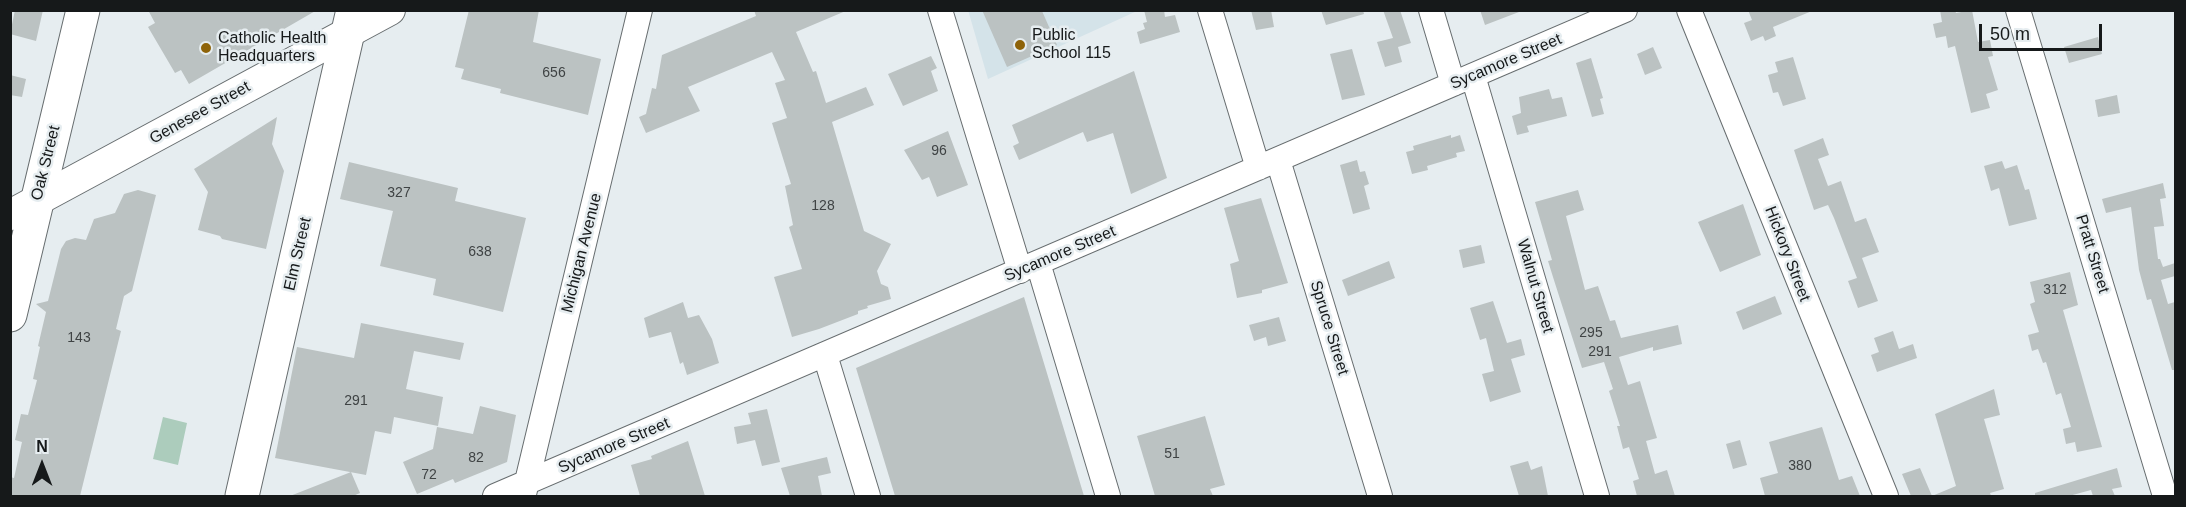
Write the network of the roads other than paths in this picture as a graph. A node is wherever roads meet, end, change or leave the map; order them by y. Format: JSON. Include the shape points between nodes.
{"nodes":[{"id":1,"x":83,"y":10,"type":"edge"},
{"id":2,"x":390,"y":10,"type":"edge"},
{"id":3,"x":640,"y":10,"type":"edge"},
{"id":4,"x":940,"y":10,"type":"edge"},
{"id":5,"x":1210,"y":10,"type":"edge"},
{"id":6,"x":1431,"y":10,"type":"edge"},
{"id":7,"x":1625,"y":10,"type":"edge"},
{"id":8,"x":1689,"y":10,"type":"edge"},
{"id":9,"x":2018,"y":10,"type":"edge"},
{"id":10,"x":350,"y":22,"type":"edge"},
{"id":11,"x":1463,"y":80,"type":"junction"},
{"id":12,"x":1268,"y":164,"type":"junction"},
{"id":13,"x":24,"y":208,"type":"edge"},
{"id":14,"x":1029,"y":267,"type":"junction"},
{"id":15,"x":10,"y":315,"type":"edge"},
{"id":16,"x":825,"y":355,"type":"junction"},
{"id":17,"x":525,"y":490,"type":"edge"},
{"id":18,"x":242,"y":496,"type":"edge"},
{"id":19,"x":495,"y":496,"type":"edge"},
{"id":20,"x":868,"y":496,"type":"edge"},
{"id":21,"x":1108,"y":496,"type":"edge"},
{"id":22,"x":1380,"y":496,"type":"edge"},
{"id":23,"x":1597,"y":496,"type":"edge"},
{"id":24,"x":1886,"y":496,"type":"edge"},
{"id":25,"x":2165,"y":496,"type":"edge"}],
"edges":[{"from":1,"to":13,"type":"highway","name":"Oak Street"},
{"from":2,"to":10,"type":"main road","name":"Genesee Street"},
{"from":3,"to":17,"type":"street","name":"Michigan Avenue"},
{"from":4,"to":14,"type":"street"},
{"from":5,"to":12,"type":"street","name":"Spruce Street"},
{"from":6,"to":11,"type":"street","name":"Walnut Street"},
{"from":7,"to":11,"type":"street","name":"Sycamore Street"},
{"from":8,"to":24,"type":"street","name":"Hickory Street"},
{"from":9,"to":25,"type":"street","name":"Pratt Street"},
{"from":10,"to":13,"type":"main road","name":"Genesee Street"},
{"from":10,"to":18,"type":"highway","name":"Elm Street"},
{"from":11,"to":12,"type":"street","name":"Sycamore Street"},
{"from":11,"to":23,"type":"street","name":"Walnut Street"},
{"from":12,"to":14,"type":"street","name":"Sycamore Street"},
{"from":12,"to":22,"type":"street","name":"Spruce Street"},
{"from":13,"to":15,"type":"highway","name":"Oak Street"},
{"from":14,"to":16,"type":"street","name":"Sycamore Street"},
{"from":14,"to":21,"type":"street"},
{"from":16,"to":17,"type":"street","name":"Sycamore Street"},
{"from":16,"to":20,"type":"street"},
{"from":17,"to":19,"type":"street","name":"Sycamore Street"}]}
